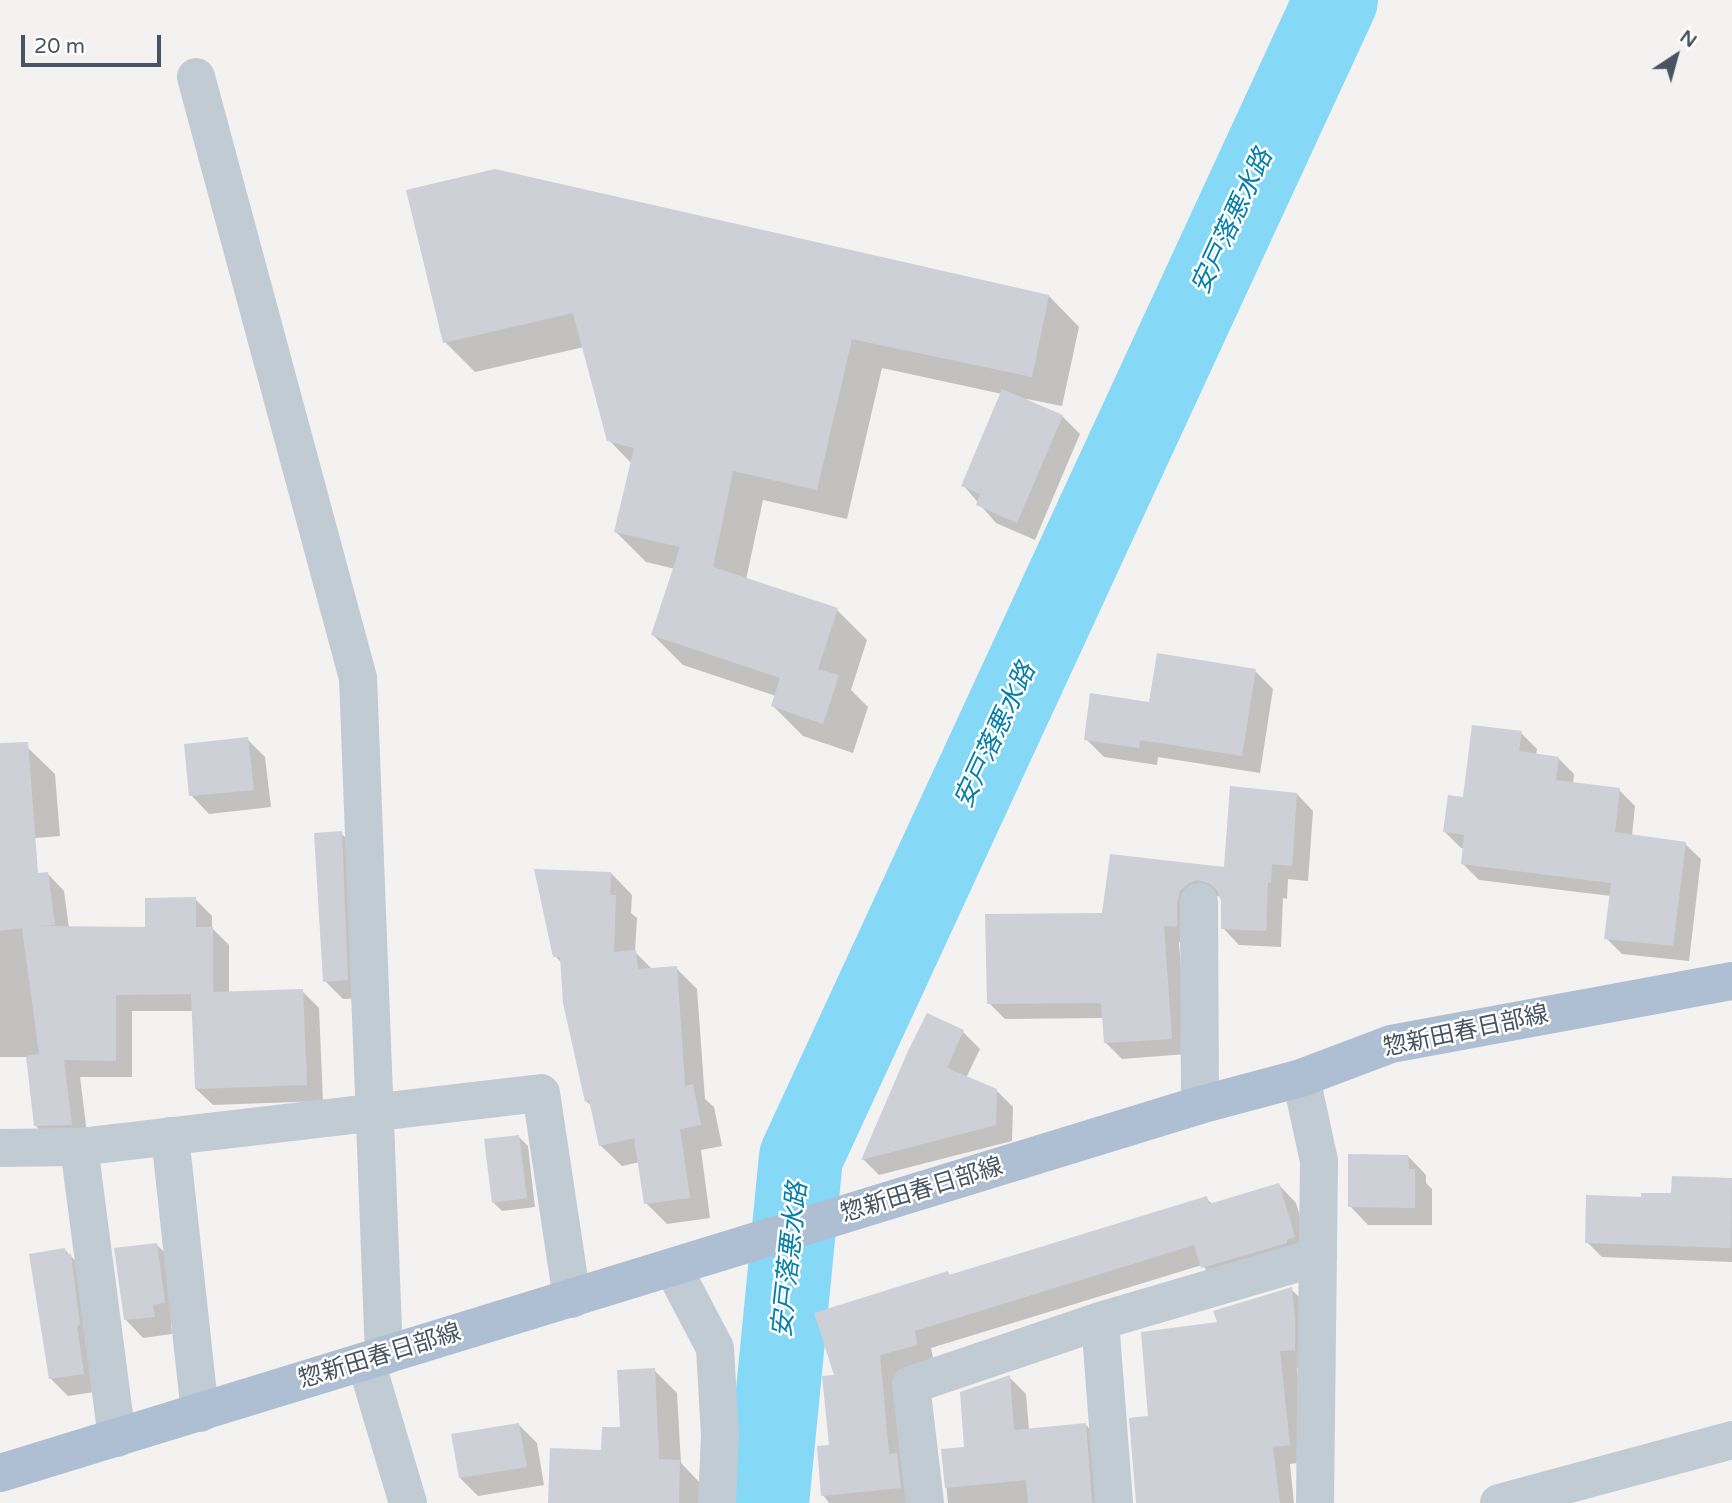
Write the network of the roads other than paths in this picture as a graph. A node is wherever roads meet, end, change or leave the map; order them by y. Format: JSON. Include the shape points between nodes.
{"nodes":[{"id":1,"x":196,"y":77,"type":"dead end"},
{"id":2,"x":1199,"y":902,"type":"dead end"},
{"id":3,"x":1732,"y":981,"type":"edge"},
{"id":4,"x":1301,"y":1078,"type":"junction"},
{"id":5,"x":1200,"y":1105,"type":"junction"},
{"id":6,"x":375,"y":1112,"type":"junction"},
{"id":7,"x":170,"y":1136,"type":"junction"},
{"id":8,"x":79,"y":1147,"type":"junction"},
{"id":9,"x":0,"y":1148,"type":"edge"},
{"id":10,"x":1318,"y":1257,"type":"junction"},
{"id":11,"x":673,"y":1268,"type":"junction"},
{"id":12,"x":572,"y":1299,"type":"junction"},
{"id":13,"x":1101,"y":1321,"type":"junction"},
{"id":14,"x":375,"y":1359,"type":"junction"},
{"id":15,"x":200,"y":1413,"type":"junction"},
{"id":16,"x":117,"y":1438,"type":"junction"},
{"id":17,"x":1732,"y":1440,"type":"edge"},
{"id":18,"x":0,"y":1473,"type":"edge"},
{"id":19,"x":408,"y":1503,"type":"edge"},
{"id":20,"x":717,"y":1503,"type":"edge"},
{"id":21,"x":925,"y":1503,"type":"edge"},
{"id":22,"x":1114,"y":1503,"type":"edge"},
{"id":23,"x":1315,"y":1503,"type":"edge"},
{"id":24,"x":1499,"y":1503,"type":"edge"}],
"edges":[{"from":1,"to":6,"type":"street","via":[[358,678]]},
{"from":2,"to":5,"type":"street"},
{"from":3,"to":4,"type":"main road","name":"惣新田春日部線","via":[[1391,1044]]},
{"from":4,"to":5,"type":"main road","name":"惣新田春日部線"},
{"from":4,"to":10,"type":"street","via":[[1319,1161]]},
{"from":5,"to":11,"type":"main road","name":"惣新田春日部線"},
{"from":6,"to":7,"type":"street"},
{"from":6,"to":12,"type":"street","via":[[541,1093]]},
{"from":6,"to":14,"type":"street"},
{"from":7,"to":8,"type":"street"},
{"from":7,"to":15,"type":"street"},
{"from":8,"to":9,"type":"street"},
{"from":8,"to":16,"type":"street"},
{"from":10,"to":13,"type":"street"},
{"from":10,"to":23,"type":"street"},
{"from":11,"to":12,"type":"main road","name":"惣新田春日部線"},
{"from":11,"to":20,"type":"street","via":[[715,1348],[720,1436]]},
{"from":12,"to":14,"type":"main road","name":"惣新田春日部線"},
{"from":13,"to":21,"type":"street","via":[[911,1385]]},
{"from":13,"to":22,"type":"street"},
{"from":14,"to":15,"type":"main road","name":"惣新田春日部線"},
{"from":14,"to":19,"type":"street"},
{"from":15,"to":16,"type":"main road","name":"惣新田春日部線"},
{"from":16,"to":18,"type":"main road","name":"惣新田春日部線"},
{"from":17,"to":24,"type":"street"}]}
